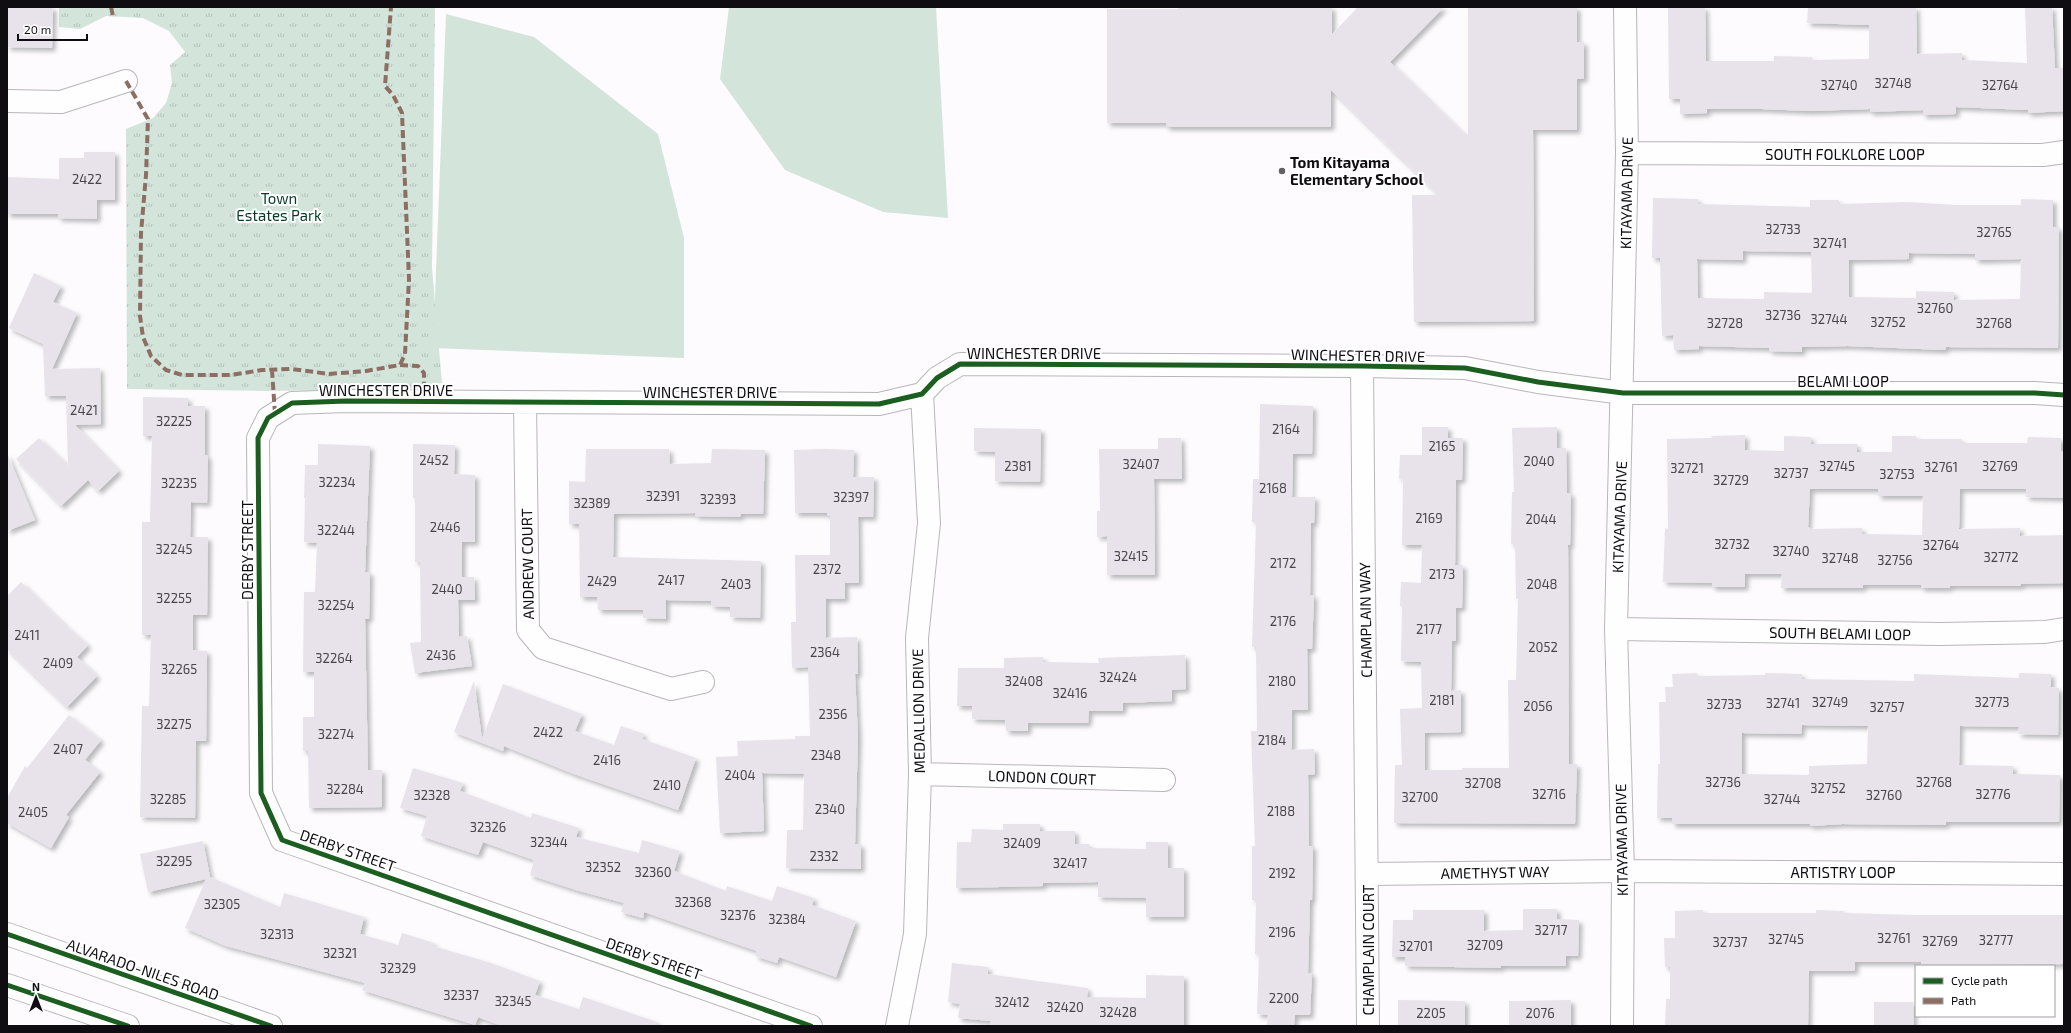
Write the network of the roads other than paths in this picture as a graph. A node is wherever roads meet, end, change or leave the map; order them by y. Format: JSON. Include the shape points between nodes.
{"nodes":[{"id":1,"x":1625,"y":7,"type":"edge"},
{"id":2,"x":126,"y":81,"type":"dead end"},
{"id":3,"x":7,"y":101,"type":"edge"},
{"id":4,"x":2064,"y":152,"type":"edge"},
{"id":5,"x":1627,"y":153,"type":"junction"},
{"id":6,"x":1362,"y":366,"type":"junction"},
{"id":7,"x":1623,"y":393,"type":"junction"},
{"id":8,"x":922,"y":394,"type":"junction"},
{"id":9,"x":2064,"y":395,"type":"edge"},
{"id":10,"x":525,"y":403,"type":"junction"},
{"id":11,"x":268,"y":418,"type":"joint"},
{"id":12,"x":1616,"y":629,"type":"junction"},
{"id":13,"x":2064,"y":629,"type":"edge"},
{"id":14,"x":703,"y":682,"type":"dead end"},
{"id":15,"x":920,"y":774,"type":"junction"},
{"id":16,"x":1164,"y":780,"type":"dead end"},
{"id":17,"x":1623,"y":871,"type":"junction"},
{"id":18,"x":1368,"y":874,"type":"junction"},
{"id":19,"x":2064,"y":874,"type":"edge"},
{"id":20,"x":7,"y":934,"type":"edge"},
{"id":21,"x":7,"y":985,"type":"edge"},
{"id":22,"x":128,"y":1026,"type":"edge"},
{"id":23,"x":271,"y":1026,"type":"edge"},
{"id":24,"x":811,"y":1026,"type":"edge"},
{"id":25,"x":898,"y":1026,"type":"edge"},
{"id":26,"x":1368,"y":1026,"type":"edge"},
{"id":27,"x":1622,"y":1026,"type":"edge"}],
"edges":[{"from":1,"to":5,"type":"street","name":"KITAYAMA DRIVE"},
{"from":2,"to":3,"type":"street","via":[[61,102]]},
{"from":4,"to":5,"type":"street","name":"SOUTH FOLKLORE LOOP","via":[[2043,155]]},
{"from":5,"to":7,"type":"street","name":"KITAYAMA DRIVE"},
{"from":6,"to":7,"type":"street","name":"WINCHESTER DRIVE","via":[[1465,368],[1538,382]]},
{"from":6,"to":8,"type":"street","name":"WINCHESTER DRIVE","via":[[960,364],[937,378]]},
{"from":6,"to":18,"type":"street","name":"CHAMPLAIN WAY"},
{"from":7,"to":9,"type":"street","name":"BELAMI LOOP"},
{"from":7,"to":12,"type":"street","name":"KITAYAMA DRIVE"},
{"from":8,"to":10,"type":"street","name":"WINCHESTER DRIVE","via":[[879,404]]},
{"from":8,"to":15,"type":"street","name":"MEDALLION DRIVE","via":[[929,523],[917,638]]},
{"from":10,"to":11,"type":"street","name":"WINCHESTER DRIVE","via":[[346,400],[292,403]]},
{"from":10,"to":14,"type":"street","name":"ANDREW COURT","via":[[528,630],[543,648],[671,689]]},
{"from":11,"to":24,"type":"street","name":"DERBY STREET","via":[[258,438],[261,793],[282,840]]},
{"from":12,"to":13,"type":"street","name":"SOUTH BELAMI LOOP","via":[[1940,634],[2046,632]]},
{"from":12,"to":17,"type":"street","name":"KITAYAMA DRIVE"},
{"from":15,"to":16,"type":"street","name":"LONDON COURT"},
{"from":15,"to":25,"type":"street","name":"MEDALLION DRIVE","via":[[915,934]]},
{"from":17,"to":18,"type":"street","name":"AMETHYST WAY"},
{"from":17,"to":19,"type":"street","name":"ARTISTRY LOOP"},
{"from":17,"to":27,"type":"street","name":"KITAYAMA DRIVE"},
{"from":18,"to":26,"type":"street","name":"CHAMPLAIN COURT"},
{"from":20,"to":23,"type":"street","name":"ALVARADO-NILES ROAD"},
{"from":21,"to":22,"type":"street"}]}
